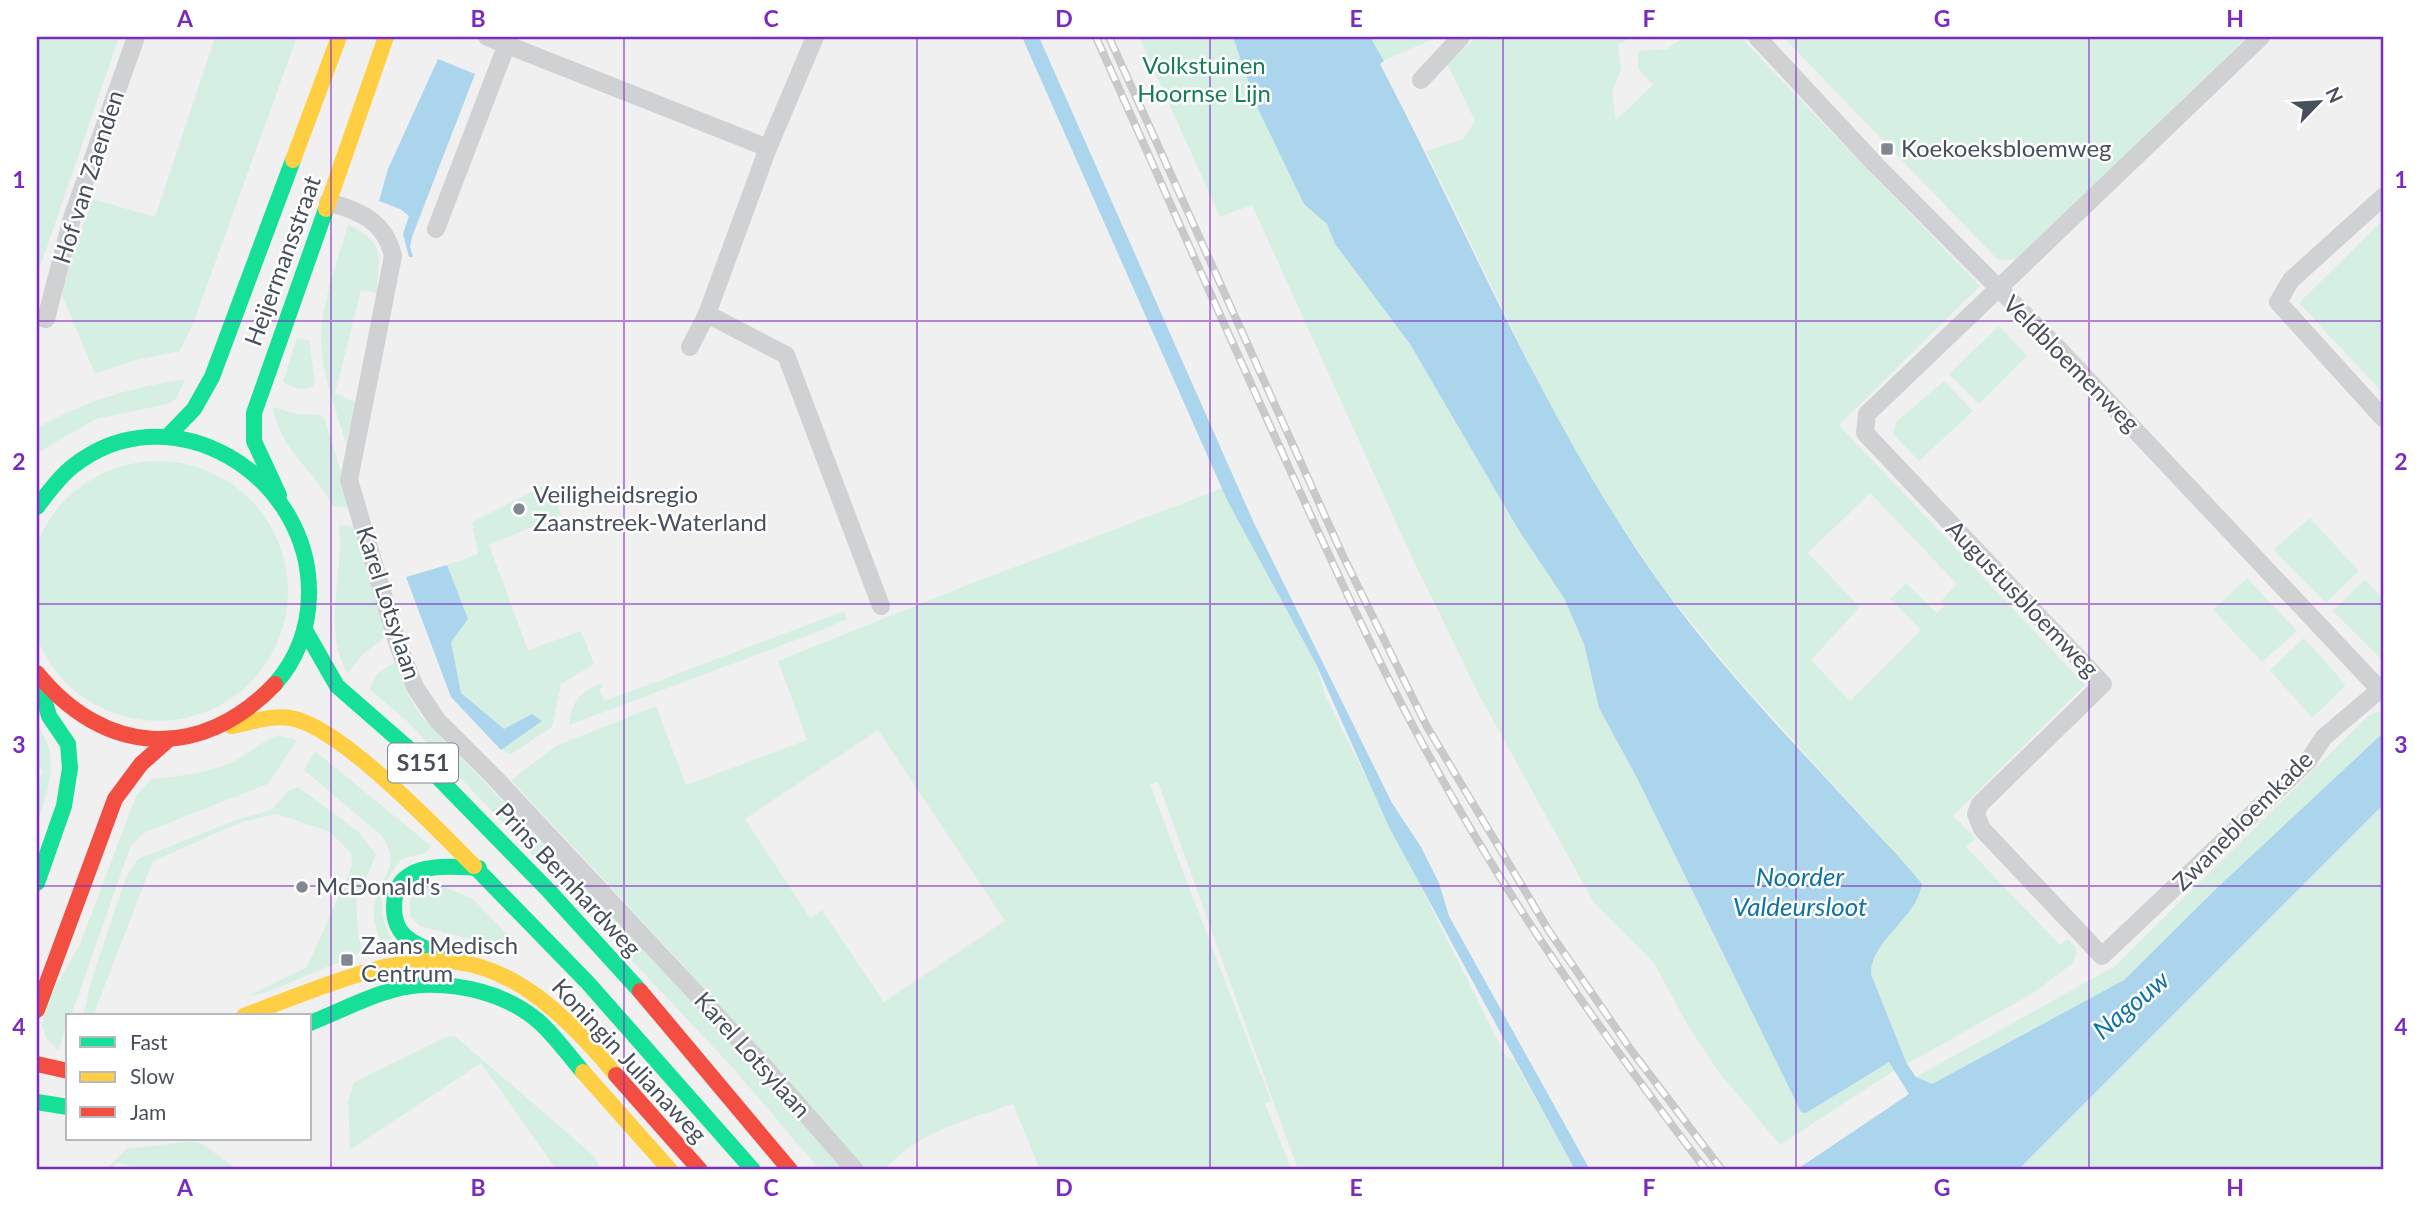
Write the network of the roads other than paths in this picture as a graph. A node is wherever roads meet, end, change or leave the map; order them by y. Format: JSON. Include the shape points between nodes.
{"nodes":[{"id":1,"x":136,"y":37,"type":"edge"},
{"id":2,"x":339,"y":37,"type":"edge"},
{"id":3,"x":386,"y":37,"type":"edge"},
{"id":4,"x":487,"y":37,"type":"edge"},
{"id":5,"x":815,"y":37,"type":"edge"},
{"id":6,"x":1461,"y":37,"type":"edge"},
{"id":7,"x":1756,"y":37,"type":"edge"},
{"id":8,"x":2261,"y":37,"type":"edge"},
{"id":9,"x":507,"y":44,"type":"junction"},
{"id":10,"x":1421,"y":80,"type":"dead end"},
{"id":11,"x":768,"y":148,"type":"junction"},
{"id":12,"x":2383,"y":197,"type":"edge"},
{"id":13,"x":328,"y":202,"type":"junction"},
{"id":14,"x":436,"y":229,"type":"dead end"},
{"id":15,"x":1997,"y":290,"type":"junction"},
{"id":16,"x":707,"y":314,"type":"junction"},
{"id":17,"x":41,"y":318,"type":"edge"},
{"id":18,"x":690,"y":347,"type":"dead end"},
{"id":19,"x":2383,"y":418,"type":"edge"},
{"id":20,"x":167,"y":437,"type":"junction"},
{"id":21,"x":74,"y":464,"type":"junction"},
{"id":22,"x":37,"y":477,"type":"edge"},
{"id":23,"x":281,"y":498,"type":"junction"},
{"id":24,"x":37,"y":507,"type":"edge"},
{"id":25,"x":881,"y":606,"type":"dead end"},
{"id":26,"x":305,"y":630,"type":"junction"},
{"id":27,"x":37,"y":674,"type":"edge"},
{"id":28,"x":2382,"y":690,"type":"edge"},
{"id":29,"x":218,"y":728,"type":"junction"},
{"id":30,"x":168,"y":740,"type":"junction"},
{"id":31,"x":479,"y":868,"type":"junction"},
{"id":32,"x":37,"y":883,"type":"edge"},
{"id":33,"x":2102,"y":956,"type":"joint"},
{"id":34,"x":459,"y":960,"type":"junction"},
{"id":35,"x":37,"y":1010,"type":"edge"},
{"id":36,"x":249,"y":1014,"type":"edge"},
{"id":37,"x":312,"y":1022,"type":"edge"},
{"id":38,"x":37,"y":1064,"type":"edge"},
{"id":39,"x":66,"y":1070,"type":"edge"},
{"id":40,"x":37,"y":1102,"type":"edge"},
{"id":41,"x":66,"y":1107,"type":"edge"},
{"id":42,"x":670,"y":1170,"type":"edge"},
{"id":43,"x":701,"y":1170,"type":"edge"},
{"id":44,"x":753,"y":1170,"type":"edge"},
{"id":45,"x":790,"y":1170,"type":"edge"},
{"id":46,"x":855,"y":1170,"type":"edge"}],
"edges":[{"from":1,"to":17,"type":"street","name":"Hof van Zaenden"},
{"from":2,"to":20,"type":"main road","name":"Heijermansstraat","via":[[212,377],[194,409]]},
{"from":3,"to":13,"type":"main road","name":"Heijermansstraat"},
{"from":4,"to":9,"type":"street"},
{"from":5,"to":11,"type":"street"},
{"from":6,"to":10,"type":"street"},
{"from":7,"to":15,"type":"street","name":"Veldbloemenweg"},
{"from":8,"to":15,"type":"street"},
{"from":9,"to":11,"type":"street"},
{"from":9,"to":14,"type":"street"},
{"from":11,"to":16,"type":"street"},
{"from":12,"to":19,"type":"street","via":[[2291,280],[2278,302]]},
{"from":13,"to":23,"type":"main road","name":"Heijermansstraat","via":[[254,413],[254,441]]},
{"from":13,"to":46,"type":"street","name":"Karel Lotsylaan","via":[[369,219],[388,235],[393,256],[349,480],[415,687],[437,720],[764,1065]]},
{"from":15,"to":28,"type":"street","name":"Veldbloemenweg","via":[[2051,341]]},
{"from":15,"to":33,"type":"street","name":"Augustusbloemweg","via":[[1867,414],[1865,433],[2104,684],[1980,804],[1976,814],[1982,829]]},
{"from":16,"to":18,"type":"street"},
{"from":16,"to":25,"type":"street","via":[[786,355]]},
{"from":20,"to":21,"type":"main road","number":"S151","via":[[121,443]]},
{"from":20,"to":23,"type":"main road","number":"S151","via":[[233,456]]},
{"from":21,"to":22,"type":"main road","number":"S151"},
{"from":21,"to":24,"type":"main road","number":"S151"},
{"from":23,"to":26,"type":"main road","number":"S151","via":[[304,542],[310,571],[311,601]]},
{"from":26,"to":29,"type":"main road","number":"S151","via":[[287,671],[257,705]]},
{"from":26,"to":45,"type":"main road","name":"Prins Bernhardweg","number":"S151","via":[[337,686],[416,755],[558,900],[669,1023]]},
{"from":27,"to":30,"type":"main road","number":"S151","via":[[60,701],[88,720],[121,734]]},
{"from":27,"to":32,"type":"main road","via":[[49,716],[68,744],[70,768],[64,806]]},
{"from":28,"to":33,"type":"street","name":"Zwanebloemkade","via":[[2324,737],[2308,761]]},
{"from":29,"to":30,"type":"main road","number":"S151"},
{"from":29,"to":31,"type":"main road","number":"S151","via":[[285,718],[308,724],[384,781]]},
{"from":30,"to":35,"type":"main road","via":[[141,764],[115,799]]},
{"from":31,"to":34,"type":"main road","via":[[417,869],[403,879],[395,897],[394,915],[401,932]]},
{"from":31,"to":44,"type":"main road","number":"S151","via":[[554,945]]},
{"from":34,"to":36,"type":"main road","name":"Koningin Julianaweg","via":[[383,965]]},
{"from":34,"to":43,"type":"main road","name":"Koningin Julianaweg","via":[[506,973],[539,993]]},
{"from":37,"to":42,"type":"main road","name":"Koningin Julianaweg","via":[[420,985],[464,988],[504,999],[537,1020]]},
{"from":38,"to":39,"type":"main road"},
{"from":40,"to":41,"type":"main road"}]}
